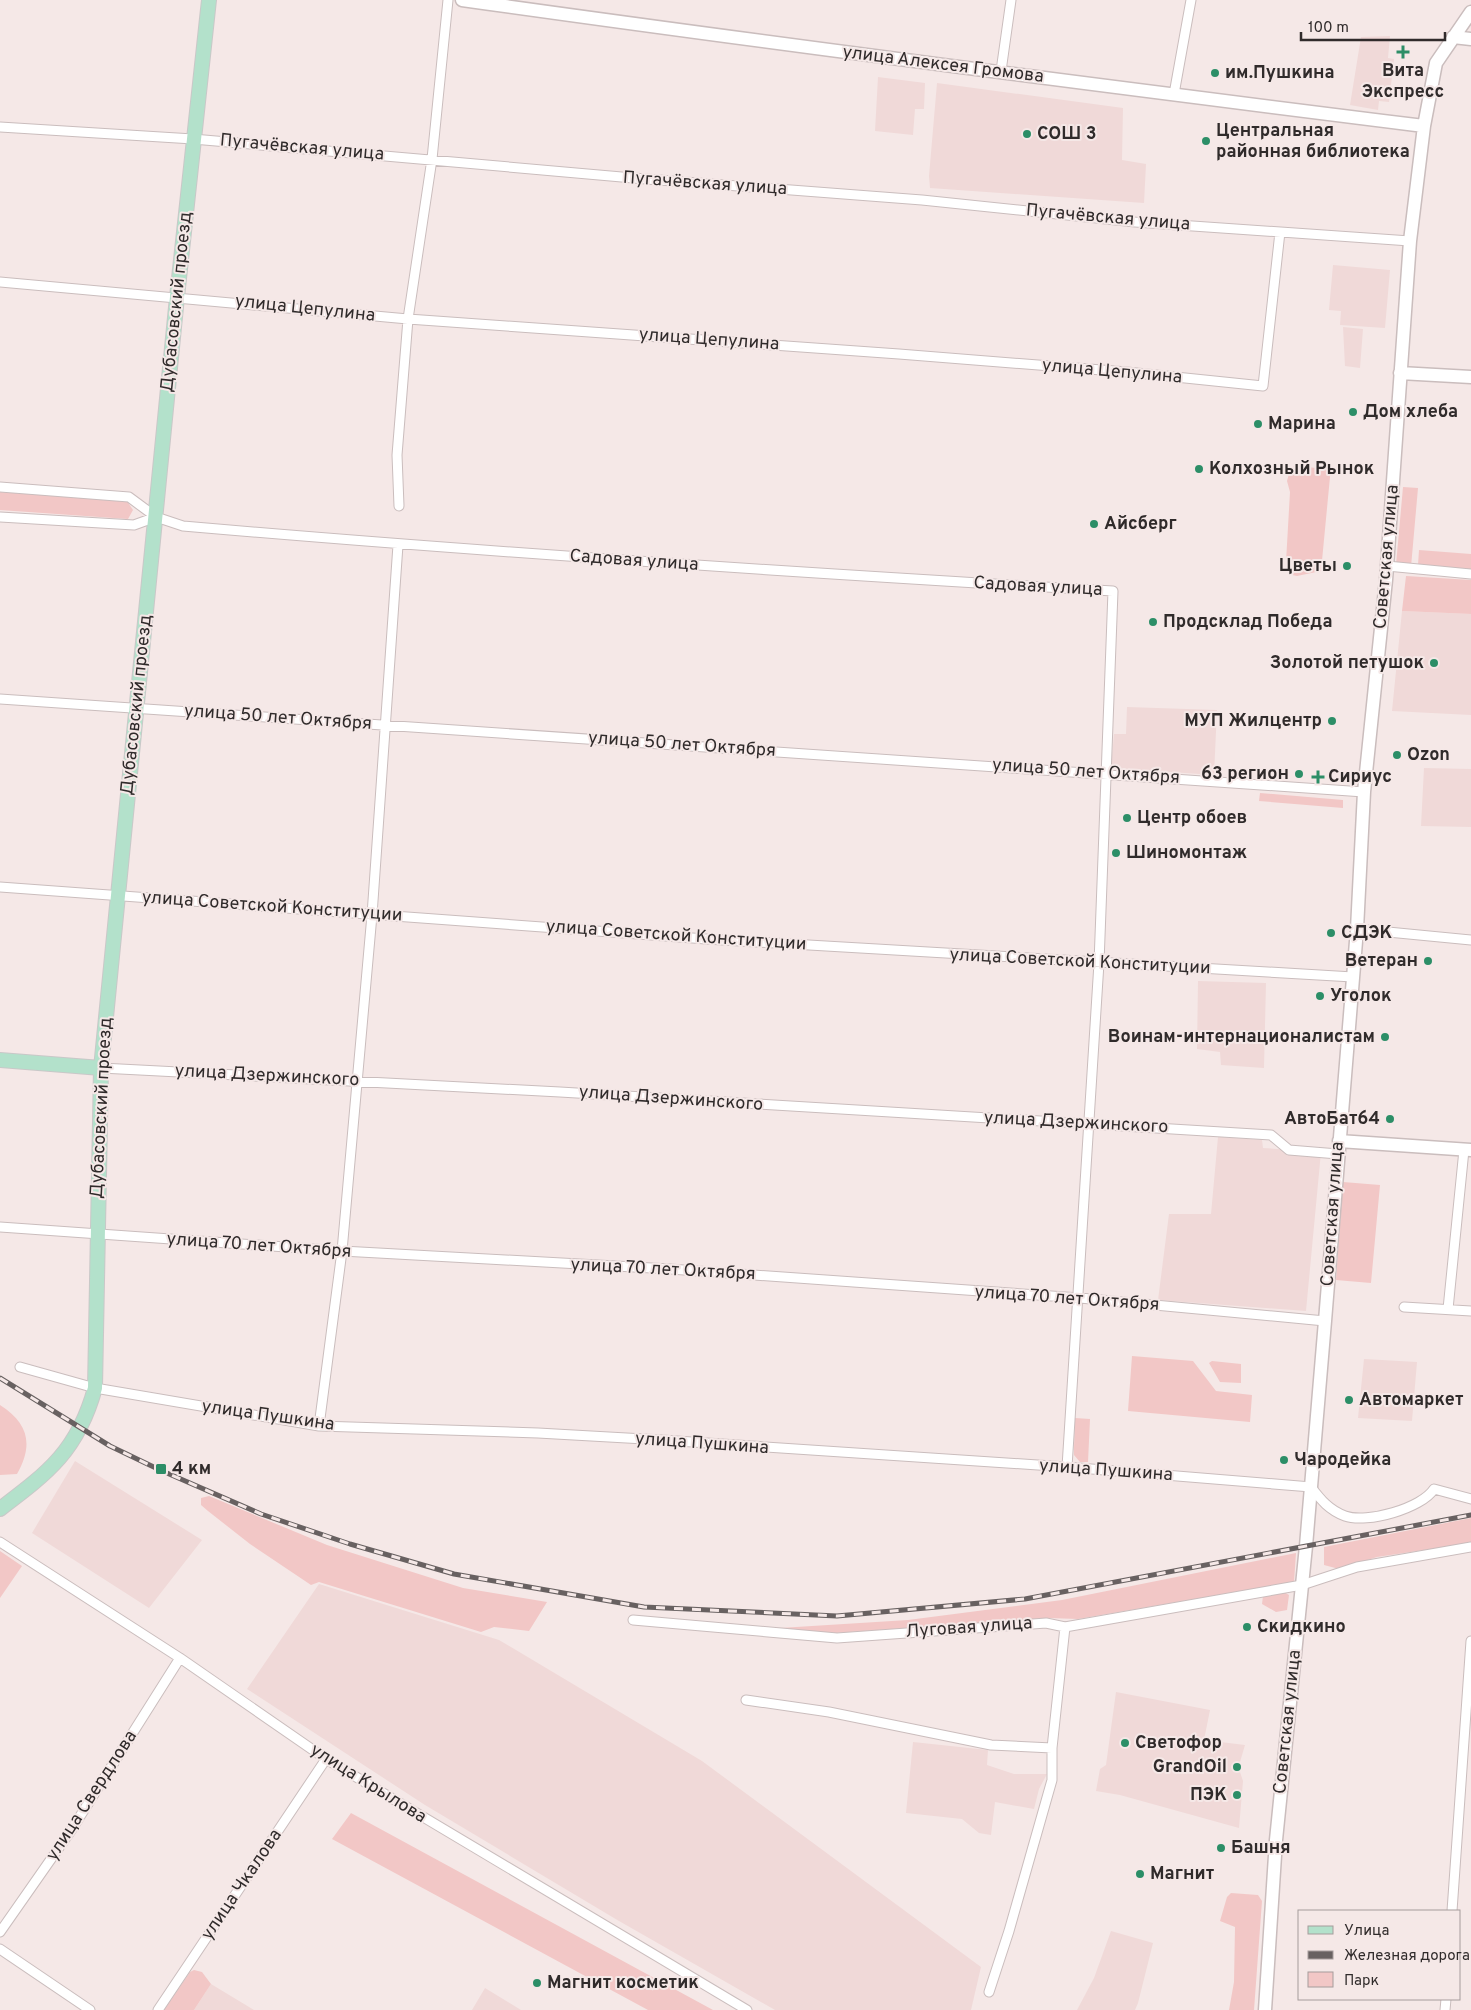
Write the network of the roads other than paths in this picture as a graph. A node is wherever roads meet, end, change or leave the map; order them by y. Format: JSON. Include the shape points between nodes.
{"nodes":[{"id":1,"x":209,"y":0,"type":"edge"},
{"id":2,"x":448,"y":0,"type":"edge"},
{"id":3,"x":462,"y":0,"type":"edge"},
{"id":4,"x":1011,"y":0,"type":"edge"},
{"id":5,"x":1191,"y":0,"type":"edge"},
{"id":6,"x":1471,"y":12,"type":"edge"},
{"id":7,"x":1453,"y":37,"type":"junction"},
{"id":8,"x":1471,"y":39,"type":"edge"},
{"id":9,"x":1001,"y":71,"type":"junction"},
{"id":10,"x":1174,"y":94,"type":"junction"},
{"id":11,"x":1424,"y":126,"type":"junction"},
{"id":12,"x":0,"y":127,"type":"edge"},
{"id":13,"x":193,"y":139,"type":"junction"},
{"id":14,"x":432,"y":159,"type":"junction"},
{"id":15,"x":1280,"y":232,"type":"junction"},
{"id":16,"x":1410,"y":241,"type":"junction"},
{"id":17,"x":0,"y":282,"type":"edge"},
{"id":18,"x":177,"y":297,"type":"junction"},
{"id":19,"x":408,"y":319,"type":"junction"},
{"id":20,"x":1400,"y":373,"type":"junction"},
{"id":21,"x":1471,"y":377,"type":"edge"},
{"id":22,"x":0,"y":487,"type":"edge"},
{"id":23,"x":398,"y":506,"type":"dead end"},
{"id":24,"x":0,"y":517,"type":"edge"},
{"id":25,"x":156,"y":517,"type":"junction"},
{"id":26,"x":398,"y":544,"type":"junction"},
{"id":27,"x":1387,"y":566,"type":"junction"},
{"id":28,"x":1471,"y":574,"type":"edge"},
{"id":29,"x":0,"y":699,"type":"edge"},
{"id":30,"x":136,"y":709,"type":"junction"},
{"id":31,"x":384,"y":725,"type":"junction"},
{"id":32,"x":1108,"y":773,"type":"junction"},
{"id":33,"x":1364,"y":792,"type":"junction"},
{"id":34,"x":0,"y":888,"type":"edge"},
{"id":35,"x":118,"y":896,"type":"junction"},
{"id":36,"x":372,"y":915,"type":"junction"},
{"id":37,"x":1356,"y":929,"type":"junction"},
{"id":38,"x":1471,"y":940,"type":"edge"},
{"id":39,"x":1099,"y":963,"type":"junction"},
{"id":40,"x":1353,"y":977,"type":"junction"},
{"id":41,"x":0,"y":1060,"type":"edge"},
{"id":42,"x":101,"y":1068,"type":"junction"},
{"id":43,"x":356,"y":1081,"type":"junction"},
{"id":44,"x":1090,"y":1124,"type":"junction"},
{"id":45,"x":1339,"y":1141,"type":"junction"},
{"id":46,"x":1468,"y":1150,"type":"edge"},
{"id":47,"x":1338,"y":1154,"type":"junction"},
{"id":48,"x":0,"y":1227,"type":"edge"},
{"id":49,"x":97,"y":1235,"type":"junction"},
{"id":50,"x":342,"y":1251,"type":"junction"},
{"id":51,"x":1080,"y":1298,"type":"junction"},
{"id":52,"x":1404,"y":1307,"type":"dead end"},
{"id":53,"x":1448,"y":1309,"type":"junction"},
{"id":54,"x":1471,"y":1311,"type":"edge"},
{"id":55,"x":1325,"y":1321,"type":"junction"},
{"id":56,"x":20,"y":1367,"type":"dead end"},
{"id":57,"x":95,"y":1388,"type":"junction"},
{"id":58,"x":319,"y":1426,"type":"junction"},
{"id":59,"x":1067,"y":1467,"type":"junction"},
{"id":60,"x":1310,"y":1487,"type":"junction"},
{"id":61,"x":1471,"y":1500,"type":"edge"},
{"id":62,"x":0,"y":1509,"type":"edge"},
{"id":63,"x":0,"y":1542,"type":"edge"},
{"id":64,"x":1471,"y":1547,"type":"edge"},
{"id":65,"x":1302,"y":1585,"type":"junction"},
{"id":66,"x":633,"y":1620,"type":"dead end"},
{"id":67,"x":1065,"y":1627,"type":"junction"},
{"id":68,"x":1471,"y":1641,"type":"edge"},
{"id":69,"x":180,"y":1658,"type":"junction"},
{"id":70,"x":746,"y":1700,"type":"dead end"},
{"id":71,"x":1052,"y":1748,"type":"junction"},
{"id":72,"x":326,"y":1759,"type":"junction"},
{"id":73,"x":1452,"y":1910,"type":"edge"},
{"id":74,"x":0,"y":1932,"type":"edge"},
{"id":75,"x":0,"y":1949,"type":"edge"},
{"id":76,"x":989,"y":1992,"type":"dead end"},
{"id":77,"x":90,"y":2010,"type":"edge"},
{"id":78,"x":158,"y":2010,"type":"edge"},
{"id":79,"x":746,"y":2010,"type":"edge"},
{"id":80,"x":1265,"y":2010,"type":"edge"}],
"edges":[{"from":1,"to":13,"type":"main road","name":"Дубасовский проезд"},
{"from":2,"to":14,"type":"street"},
{"from":3,"to":9,"type":"main road","name":"улица Алексея Громова","via":[[781,45]]},
{"from":4,"to":9,"type":"street"},
{"from":5,"to":10,"type":"street"},
{"from":6,"to":7,"type":"main road","name":"Советская улица"},
{"from":7,"to":8,"type":"main road"},
{"from":7,"to":11,"type":"main road","name":"Советская улица","via":[[1436,63]]},
{"from":9,"to":10,"type":"main road","name":"улица Алексея Громова"},
{"from":10,"to":11,"type":"main road","name":"улица Алексея Громова"},
{"from":11,"to":16,"type":"main road","name":"Советская улица"},
{"from":12,"to":13,"type":"street","name":"Пугачёвская улица"},
{"from":13,"to":14,"type":"street","name":"Пугачёвская улица"},
{"from":13,"to":18,"type":"main road","name":"Дубасовский проезд"},
{"from":14,"to":15,"type":"street","name":"Пугачёвская улица"},
{"from":14,"to":19,"type":"street"},
{"from":15,"to":16,"type":"street","name":"Пугачёвская улица"},
{"from":15,"to":19,"type":"street","name":"улица Цепулина","via":[[1263,386],[908,355]]},
{"from":16,"to":20,"type":"main road","name":"Советская улица"},
{"from":17,"to":18,"type":"street","name":"улица Цепулина"},
{"from":18,"to":19,"type":"street","name":"улица Цепулина"},
{"from":18,"to":25,"type":"main road","name":"Дубасовский проезд"},
{"from":19,"to":23,"type":"street","via":[[397,455]]},
{"from":20,"to":21,"type":"main road"},
{"from":20,"to":27,"type":"main road","name":"Советская улица"},
{"from":22,"to":25,"type":"street","name":"Садовая улица","via":[[129,497]]},
{"from":24,"to":25,"type":"street","via":[[134,525]]},
{"from":25,"to":26,"type":"street","name":"Садовая улица","via":[[183,526]]},
{"from":25,"to":30,"type":"main road","name":"Дубасовский проезд"},
{"from":26,"to":31,"type":"street"},
{"from":26,"to":32,"type":"street","name":"Садовая улица","via":[[1113,592]]},
{"from":27,"to":28,"type":"street"},
{"from":27,"to":33,"type":"main road","name":"Советская улица"},
{"from":29,"to":30,"type":"street","name":"улица 50 лет Октября"},
{"from":30,"to":31,"type":"street","name":"улица 50 лет Октября"},
{"from":30,"to":35,"type":"main road","name":"Дубасовский проезд"},
{"from":31,"to":32,"type":"street","name":"улица 50 лет Октября"},
{"from":31,"to":36,"type":"street"},
{"from":32,"to":33,"type":"street","name":"улица 50 лет Октября"},
{"from":32,"to":39,"type":"street"},
{"from":33,"to":37,"type":"main road","name":"Советская улица"},
{"from":34,"to":35,"type":"street","name":"улица Советской Конституции"},
{"from":35,"to":36,"type":"street","name":"улица Советской Конституции"},
{"from":35,"to":42,"type":"main road","name":"Дубасовский проезд"},
{"from":36,"to":39,"type":"street","name":"улица Советской Конституции","via":[[706,940]]},
{"from":36,"to":43,"type":"street"},
{"from":37,"to":38,"type":"street"},
{"from":37,"to":40,"type":"main road","name":"Советская улица"},
{"from":39,"to":40,"type":"street","name":"улица Советской Конституции"},
{"from":39,"to":44,"type":"street"},
{"from":40,"to":45,"type":"main road","name":"Советская улица"},
{"from":41,"to":42,"type":"main road","name":"улица Дзержинского"},
{"from":42,"to":43,"type":"street","name":"улица Дзержинского"},
{"from":42,"to":49,"type":"main road","name":"Дубасовский проезд"},
{"from":43,"to":44,"type":"street","name":"улица Дзержинского"},
{"from":43,"to":50,"type":"street"},
{"from":44,"to":47,"type":"street","name":"улица Дзержинского","via":[[1271,1135],[1290,1150]]},
{"from":44,"to":51,"type":"street"},
{"from":45,"to":46,"type":"main road"},
{"from":45,"to":47,"type":"main road","name":"Советская улица"},
{"from":46,"to":53,"type":"street"},
{"from":47,"to":55,"type":"main road","name":"Советская улица"},
{"from":48,"to":49,"type":"street","name":"улица 70 лет Октября"},
{"from":49,"to":50,"type":"street","name":"улица 70 лет Октября"},
{"from":49,"to":57,"type":"main road","name":"Дубасовский проезд"},
{"from":50,"to":51,"type":"street","name":"улица 70 лет Октября","via":[[670,1269]]},
{"from":50,"to":58,"type":"street"},
{"from":51,"to":55,"type":"street","name":"улица 70 лет Октября"},
{"from":51,"to":59,"type":"street"},
{"from":52,"to":53,"type":"street"},
{"from":53,"to":54,"type":"street"},
{"from":55,"to":60,"type":"main road","name":"Советская улица"},
{"from":56,"to":57,"type":"street","name":"улица Пушкина"},
{"from":57,"to":58,"type":"street","name":"улица Пушкина"},
{"from":57,"to":62,"type":"main road","name":"Дубасовский проезд","via":[[89,1411],[68,1449],[54,1465]]},
{"from":58,"to":59,"type":"street","name":"улица Пушкина","via":[[538,1433]]},
{"from":59,"to":60,"type":"street","name":"улица Пушкина"},
{"from":60,"to":61,"type":"street","via":[[1326,1507],[1348,1517],[1395,1513],[1429,1498],[1434,1489]]},
{"from":60,"to":65,"type":"main road","name":"Советская улица"},
{"from":63,"to":69,"type":"street","name":"улица Крылова"},
{"from":64,"to":65,"type":"street","name":"Луговая улица","via":[[1357,1567]]},
{"from":65,"to":67,"type":"street","name":"Луговая улица"},
{"from":65,"to":80,"type":"main road","name":"Советская улица","via":[[1276,1840]]},
{"from":66,"to":67,"type":"street","name":"Луговая улица","via":[[837,1638],[1046,1623]]},
{"from":67,"to":71,"type":"street"},
{"from":68,"to":73,"type":"street"},
{"from":69,"to":72,"type":"street","name":"улица Крылова"},
{"from":69,"to":74,"type":"street","name":"улица Свердлова","via":[[82,1813]]},
{"from":70,"to":71,"type":"street","via":[[830,1712],[991,1745]]},
{"from":71,"to":76,"type":"street","via":[[1052,1780]]},
{"from":72,"to":78,"type":"street","name":"улица Чкалова"},
{"from":72,"to":79,"type":"street","name":"улица Крылова"},
{"from":75,"to":77,"type":"street"}]}
